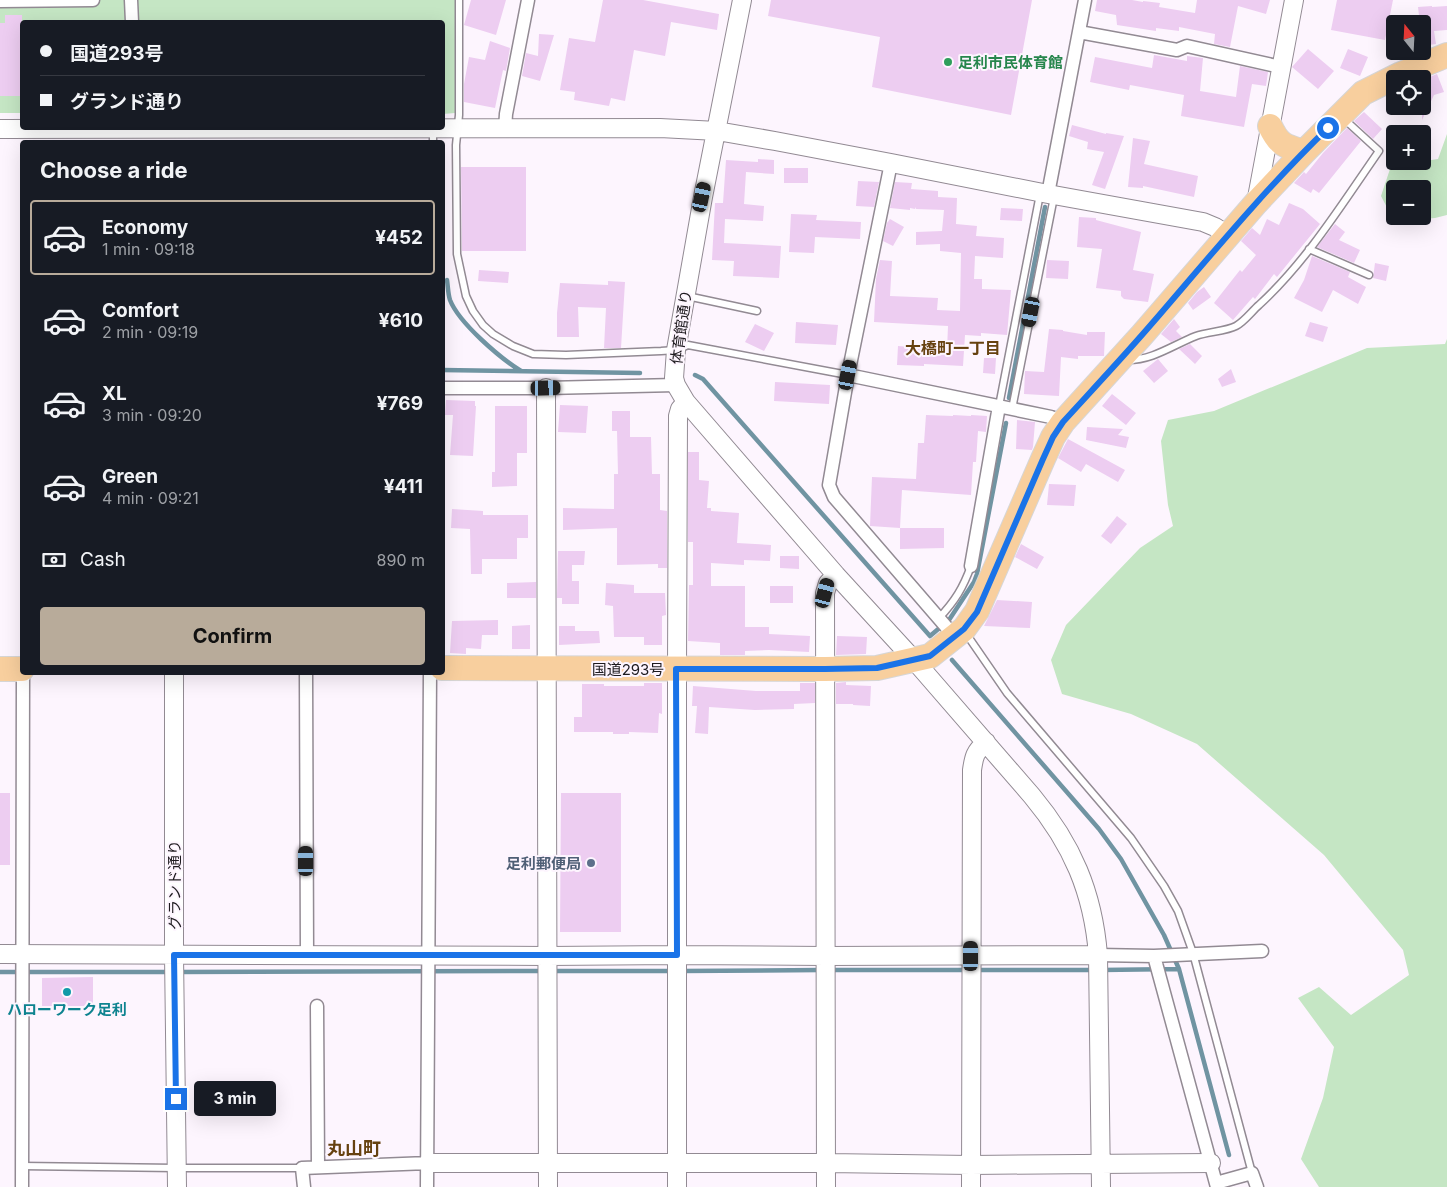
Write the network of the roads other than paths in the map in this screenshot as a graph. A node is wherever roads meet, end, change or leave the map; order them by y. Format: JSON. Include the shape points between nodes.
{"nodes":[{"id":1,"x":93,"y":0,"type":"edge"},
{"id":2,"x":131,"y":0,"type":"edge"},
{"id":3,"x":459,"y":0,"type":"edge"},
{"id":4,"x":528,"y":0,"type":"edge"},
{"id":5,"x":742,"y":0,"type":"edge"},
{"id":6,"x":1085,"y":0,"type":"edge"},
{"id":7,"x":1294,"y":0,"type":"edge"},
{"id":8,"x":0,"y":1,"type":"edge"},
{"id":9,"x":132,"y":20,"type":"edge"},
{"id":10,"x":1079,"y":32,"type":"junction"},
{"id":11,"x":1447,"y":55,"type":"edge"},
{"id":12,"x":1281,"y":67,"type":"junction"},
{"id":13,"x":1340,"y":116,"type":"junction"},
{"id":14,"x":1270,"y":126,"type":"junction"},
{"id":15,"x":457,"y":129,"type":"junction"},
{"id":16,"x":505,"y":129,"type":"junction"},
{"id":17,"x":0,"y":130,"type":"edge"},
{"id":18,"x":717,"y":131,"type":"junction"},
{"id":19,"x":174,"y":136,"type":"edge"},
{"id":20,"x":433,"y":136,"type":"edge"},
{"id":21,"x":1304,"y":152,"type":"junction"},
{"id":22,"x":891,"y":162,"type":"junction"},
{"id":23,"x":1048,"y":194,"type":"junction"},
{"id":24,"x":1256,"y":203,"type":"junction"},
{"id":25,"x":1228,"y":235,"type":"junction"},
{"id":26,"x":1309,"y":249,"type":"junction"},
{"id":27,"x":1369,"y":275,"type":"dead end"},
{"id":28,"x":685,"y":296,"type":"junction"},
{"id":29,"x":756,"y":312,"type":"dead end"},
{"id":30,"x":676,"y":350,"type":"junction"},
{"id":31,"x":1119,"y":360,"type":"junction"},
{"id":32,"x":848,"y":375,"type":"junction"},
{"id":33,"x":676,"y":385,"type":"junction"},
{"id":34,"x":445,"y":388,"type":"edge"},
{"id":35,"x":546,"y":388,"type":"junction"},
{"id":36,"x":686,"y":402,"type":"junction"},
{"id":37,"x":1006,"y":407,"type":"junction"},
{"id":38,"x":1063,"y":422,"type":"junction"},
{"id":39,"x":971,"y":566,"type":"joint"},
{"id":40,"x":836,"y":575,"type":"junction"},
{"id":41,"x":939,"y":618,"type":"junction"},
{"id":42,"x":959,"y":633,"type":"junction"},
{"id":43,"x":914,"y":660,"type":"junction"},
{"id":44,"x":445,"y":668,"type":"edge"},
{"id":45,"x":0,"y":669,"type":"edge"},
{"id":46,"x":20,"y":669,"type":"edge"},
{"id":47,"x":547,"y":669,"type":"junction"},
{"id":48,"x":676,"y":669,"type":"junction"},
{"id":49,"x":825,"y":669,"type":"junction"},
{"id":50,"x":23,"y":675,"type":"edge"},
{"id":51,"x":174,"y":675,"type":"edge"},
{"id":52,"x":306,"y":675,"type":"edge"},
{"id":53,"x":430,"y":675,"type":"edge"},
{"id":54,"x":986,"y":742,"type":"junction"},
{"id":55,"x":1262,"y":951,"type":"dead end"},
{"id":56,"x":1189,"y":953,"type":"junction"},
{"id":57,"x":0,"y":954,"type":"edge"},
{"id":58,"x":22,"y":954,"type":"junction"},
{"id":59,"x":174,"y":955,"type":"junction"},
{"id":60,"x":307,"y":955,"type":"junction"},
{"id":61,"x":428,"y":955,"type":"junction"},
{"id":62,"x":677,"y":955,"type":"junction"},
{"id":63,"x":1098,"y":955,"type":"junction"},
{"id":64,"x":1158,"y":955,"type":"junction"},
{"id":65,"x":547,"y":956,"type":"junction"},
{"id":66,"x":826,"y":956,"type":"junction"},
{"id":67,"x":971,"y":956,"type":"junction"},
{"id":68,"x":317,"y":1006,"type":"dead end"},
{"id":69,"x":428,"y":1163,"type":"junction"},
{"id":70,"x":548,"y":1163,"type":"junction"},
{"id":71,"x":677,"y":1163,"type":"junction"},
{"id":72,"x":826,"y":1163,"type":"junction"},
{"id":73,"x":1101,"y":1163,"type":"junction"},
{"id":74,"x":1211,"y":1164,"type":"junction"},
{"id":75,"x":971,"y":1165,"type":"junction"},
{"id":76,"x":21,"y":1166,"type":"junction"},
{"id":77,"x":318,"y":1167,"type":"junction"},
{"id":78,"x":176,"y":1168,"type":"junction"},
{"id":79,"x":302,"y":1168,"type":"junction"},
{"id":80,"x":1252,"y":1173,"type":"junction"},
{"id":81,"x":1217,"y":1185,"type":"edge"},
{"id":82,"x":22,"y":1187,"type":"edge"},
{"id":83,"x":177,"y":1187,"type":"edge"},
{"id":84,"x":304,"y":1187,"type":"edge"},
{"id":85,"x":427,"y":1187,"type":"edge"},
{"id":86,"x":548,"y":1187,"type":"edge"},
{"id":87,"x":677,"y":1187,"type":"edge"},
{"id":88,"x":826,"y":1187,"type":"edge"},
{"id":89,"x":971,"y":1187,"type":"edge"},
{"id":90,"x":1101,"y":1187,"type":"edge"},
{"id":91,"x":1257,"y":1187,"type":"edge"}],
"edges":[{"from":1,"to":8,"type":"street"},
{"from":2,"to":9,"type":"street"},
{"from":3,"to":15,"type":"lane"},
{"from":4,"to":16,"type":"street"},
{"from":5,"to":18,"type":"street","name":"体育館通り"},
{"from":6,"to":10,"type":"street"},
{"from":7,"to":12,"type":"street"},
{"from":10,"to":12,"type":"street","via":[[1177,50],[1188,46]]},
{"from":10,"to":23,"type":"street"},
{"from":11,"to":13,"type":"highway","name":"国道293号","via":[[1363,93]]},
{"from":12,"to":14,"type":"street"},
{"from":13,"to":21,"type":"highway","name":"国道293号"},
{"from":13,"to":26,"type":"lane","via":[[1379,151]]},
{"from":14,"to":21,"type":"highway","via":[[1285,147]]},
{"from":14,"to":24,"type":"street"},
{"from":15,"to":16,"type":"street"},
{"from":15,"to":20,"type":"street"},
{"from":15,"to":30,"type":"lane","via":[[457,254],[466,296],[483,325],[513,346],[533,354]]},
{"from":16,"to":18,"type":"street"},
{"from":17,"to":19,"type":"street"},
{"from":18,"to":22,"type":"street"},
{"from":18,"to":28,"type":"street","name":"体育館通り"},
{"from":19,"to":20,"type":"street"},
{"from":21,"to":24,"type":"highway","name":"国道293号"},
{"from":22,"to":23,"type":"street"},
{"from":22,"to":32,"type":"street"},
{"from":23,"to":25,"type":"street","via":[[1203,222]]},
{"from":23,"to":37,"type":"lane"},
{"from":23,"to":37,"type":"lane"},
{"from":24,"to":25,"type":"highway","name":"国道293号"},
{"from":25,"to":31,"type":"highway","name":"国道293号"},
{"from":26,"to":27,"type":"lane"},
{"from":26,"to":31,"type":"lane","via":[[1272,293],[1236,326],[1197,336],[1151,356]]},
{"from":28,"to":29,"type":"lane"},
{"from":28,"to":30,"type":"street","name":"体育館通り"},
{"from":30,"to":32,"type":"lane","via":[[688,346]]},
{"from":30,"to":33,"type":"street","name":"体育館通り"},
{"from":31,"to":38,"type":"highway","name":"国道293号"},
{"from":32,"to":37,"type":"street"},
{"from":32,"to":41,"type":"street","via":[[830,477],[831,491]]},
{"from":33,"to":35,"type":"street"},
{"from":33,"to":36,"type":"street","name":"体育館通り"},
{"from":34,"to":35,"type":"street"},
{"from":35,"to":47,"type":"street"},
{"from":36,"to":40,"type":"street","name":"体育館通り"},
{"from":36,"to":48,"type":"street","via":[[678,416]]},
{"from":37,"to":38,"type":"street"},
{"from":37,"to":39,"type":"street"},
{"from":38,"to":42,"type":"highway","name":"国道293号","via":[[1043,459],[977,612]]},
{"from":39,"to":41,"type":"lane","via":[[965,584]]},
{"from":40,"to":43,"type":"street","name":"体育館通り"},
{"from":40,"to":49,"type":"street","via":[[828,583],[825,593]]},
{"from":41,"to":42,"type":"street"},
{"from":42,"to":43,"type":"highway","name":"国道293号","via":[[930,656]]},
{"from":42,"to":56,"type":"lane","via":[[1149,862],[1178,911]]},
{"from":43,"to":49,"type":"highway","name":"国道293号","via":[[877,668]]},
{"from":43,"to":54,"type":"street","name":"体育館通り"},
{"from":44,"to":47,"type":"highway","name":"国道293号"},
{"from":45,"to":46,"type":"highway"},
{"from":47,"to":48,"type":"highway","name":"国道293号"},
{"from":47,"to":65,"type":"street"},
{"from":48,"to":49,"type":"highway","name":"国道293号"},
{"from":48,"to":62,"type":"street"},
{"from":49,"to":66,"type":"street"},
{"from":50,"to":58,"type":"street"},
{"from":51,"to":59,"type":"street","name":"グランド通り"},
{"from":52,"to":60,"type":"street"},
{"from":53,"to":61,"type":"street"},
{"from":54,"to":63,"type":"street","name":"体育館通り","via":[[1048,816],[1068,847],[1089,898]]},
{"from":54,"to":67,"type":"street","via":[[974,756],[972,770]]},
{"from":55,"to":56,"type":"street"},
{"from":56,"to":64,"type":"street"},
{"from":56,"to":80,"type":"lane"},
{"from":57,"to":58,"type":"street"},
{"from":58,"to":59,"type":"street"},
{"from":58,"to":76,"type":"street"},
{"from":59,"to":60,"type":"street"},
{"from":59,"to":78,"type":"street","name":"グランド通り"},
{"from":60,"to":61,"type":"street"},
{"from":61,"to":65,"type":"street"},
{"from":61,"to":69,"type":"street"},
{"from":62,"to":65,"type":"street"},
{"from":62,"to":66,"type":"street"},
{"from":62,"to":71,"type":"street"},
{"from":63,"to":64,"type":"street"},
{"from":63,"to":67,"type":"street"},
{"from":63,"to":73,"type":"street","name":"体育館通り"},
{"from":64,"to":74,"type":"street"},
{"from":65,"to":70,"type":"street"},
{"from":66,"to":67,"type":"street"},
{"from":66,"to":72,"type":"street"},
{"from":67,"to":75,"type":"street"},
{"from":68,"to":77,"type":"street"},
{"from":69,"to":70,"type":"street"},
{"from":69,"to":77,"type":"street"},
{"from":69,"to":85,"type":"street"},
{"from":70,"to":71,"type":"street"},
{"from":70,"to":86,"type":"street"},
{"from":71,"to":72,"type":"street"},
{"from":71,"to":87,"type":"street"},
{"from":72,"to":75,"type":"street"},
{"from":72,"to":88,"type":"street"},
{"from":73,"to":74,"type":"street"},
{"from":73,"to":75,"type":"street"},
{"from":73,"to":90,"type":"street","name":"体育館通り"},
{"from":74,"to":81,"type":"street"},
{"from":75,"to":89,"type":"street"},
{"from":76,"to":78,"type":"lane"},
{"from":76,"to":82,"type":"street"},
{"from":77,"to":79,"type":"street"},
{"from":78,"to":79,"type":"lane"},
{"from":78,"to":83,"type":"street","name":"グランド通り"},
{"from":79,"to":84,"type":"street"},
{"from":80,"to":81,"type":"street"},
{"from":80,"to":91,"type":"street"}]}
